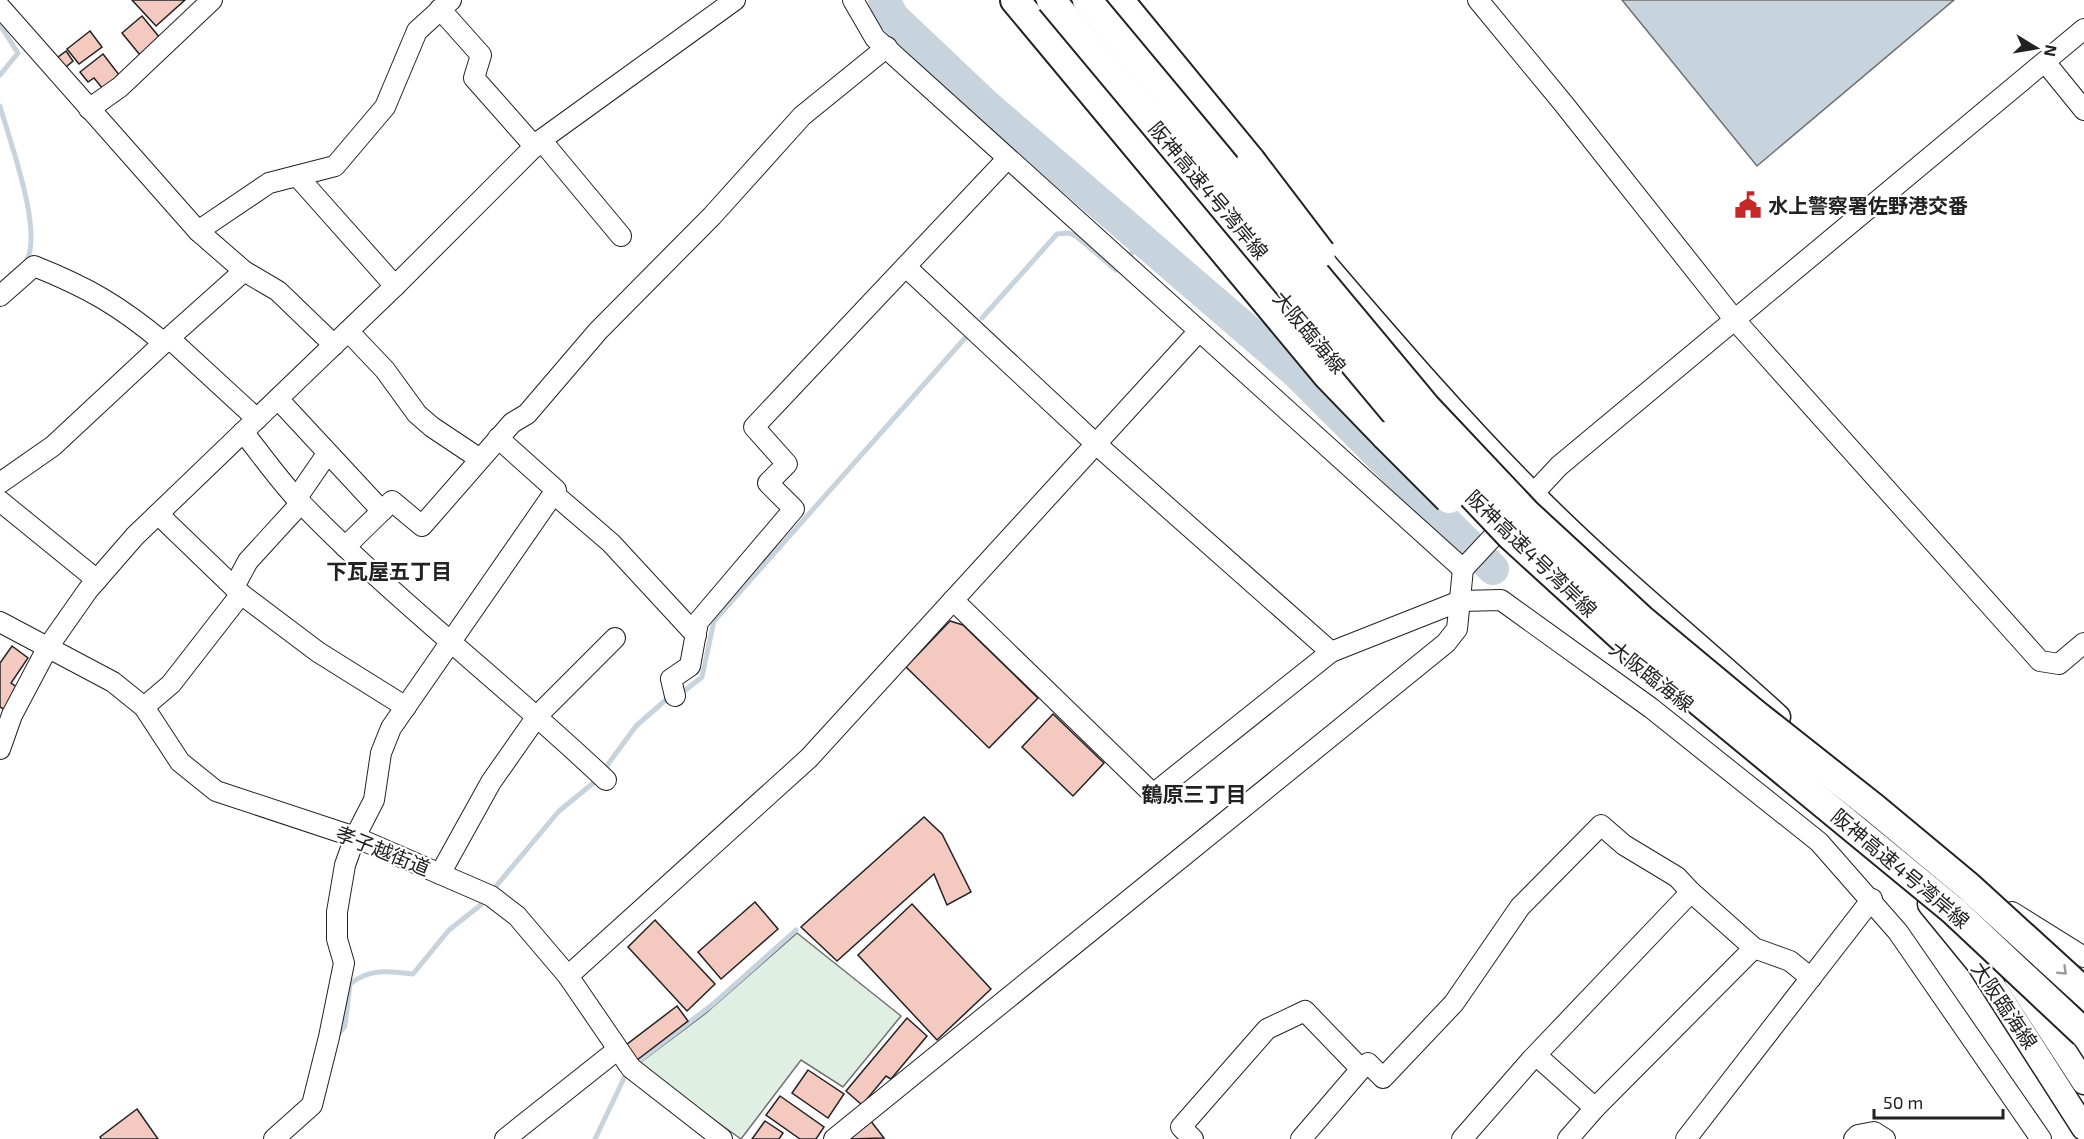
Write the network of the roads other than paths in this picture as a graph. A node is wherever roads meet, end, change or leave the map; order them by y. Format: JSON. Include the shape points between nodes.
{"nodes":[{"id":1,"x":212,"y":0,"type":"edge"},
{"id":2,"x":735,"y":0,"type":"edge"},
{"id":3,"x":853,"y":0,"type":"edge"},
{"id":4,"x":1015,"y":0,"type":"edge"},
{"id":5,"x":1030,"y":0,"type":"edge"},
{"id":6,"x":1052,"y":0,"type":"edge"},
{"id":7,"x":1087,"y":0,"type":"edge"},
{"id":8,"x":1103,"y":0,"type":"edge"},
{"id":9,"x":1119,"y":0,"type":"edge"},
{"id":10,"x":1478,"y":0,"type":"edge"},
{"id":11,"x":445,"y":4,"type":"edge"},
{"id":12,"x":0,"y":7,"type":"edge"},
{"id":13,"x":2084,"y":29,"type":"edge"},
{"id":14,"x":887,"y":47,"type":"junction"},
{"id":15,"x":2045,"y":62,"type":"junction"},
{"id":16,"x":89,"y":109,"type":"junction"},
{"id":17,"x":2084,"y":110,"type":"edge"},
{"id":18,"x":538,"y":143,"type":"junction"},
{"id":19,"x":1007,"y":159,"type":"junction"},
{"id":20,"x":298,"y":177,"type":"junction"},
{"id":21,"x":198,"y":231,"type":"junction"},
{"id":22,"x":621,"y":236,"type":"dead end"},
{"id":23,"x":906,"y":267,"type":"junction"},
{"id":24,"x":244,"y":271,"type":"junction"},
{"id":25,"x":395,"y":286,"type":"junction"},
{"id":26,"x":0,"y":296,"type":"edge"},
{"id":27,"x":1734,"y":319,"type":"junction"},
{"id":28,"x":1199,"y":331,"type":"junction"},
{"id":29,"x":341,"y":338,"type":"junction"},
{"id":30,"x":167,"y":340,"type":"junction"},
{"id":31,"x":278,"y":399,"type":"junction"},
{"id":32,"x":250,"y":425,"type":"junction"},
{"id":33,"x":498,"y":438,"type":"junction"},
{"id":34,"x":1096,"y":444,"type":"junction"},
{"id":35,"x":327,"y":453,"type":"junction"},
{"id":36,"x":480,"y":459,"type":"junction"},
{"id":37,"x":0,"y":483,"type":"edge"},
{"id":38,"x":554,"y":494,"type":"junction"},
{"id":39,"x":1532,"y":495,"type":"junction"},
{"id":40,"x":0,"y":501,"type":"edge"},
{"id":41,"x":298,"y":501,"type":"junction"},
{"id":42,"x":382,"y":511,"type":"junction"},
{"id":43,"x":158,"y":514,"type":"junction"},
{"id":44,"x":1496,"y":533,"type":"junction"},
{"id":45,"x":345,"y":547,"type":"junction"},
{"id":46,"x":1463,"y":569,"type":"junction"},
{"id":47,"x":97,"y":580,"type":"junction"},
{"id":48,"x":238,"y":591,"type":"junction"},
{"id":49,"x":953,"y":600,"type":"junction"},
{"id":50,"x":1460,"y":601,"type":"junction"},
{"id":51,"x":1642,"y":620,"type":"junction"},
{"id":52,"x":0,"y":622,"type":"edge"},
{"id":53,"x":696,"y":635,"type":"junction"},
{"id":54,"x":615,"y":638,"type":"dead end"},
{"id":55,"x":2084,"y":643,"type":"edge"},
{"id":56,"x":451,"y":645,"type":"junction"},
{"id":57,"x":48,"y":647,"type":"junction"},
{"id":58,"x":1331,"y":652,"type":"junction"},
{"id":59,"x":675,"y":696,"type":"dead end"},
{"id":60,"x":144,"y":707,"type":"junction"},
{"id":61,"x":406,"y":707,"type":"junction"},
{"id":62,"x":538,"y":715,"type":"junction"},
{"id":63,"x":1740,"y":738,"type":"junction"},
{"id":64,"x":0,"y":749,"type":"edge"},
{"id":65,"x":606,"y":780,"type":"dead end"},
{"id":66,"x":355,"y":837,"type":"junction"},
{"id":67,"x":1920,"y":850,"type":"junction"},
{"id":68,"x":440,"y":874,"type":"junction"},
{"id":69,"x":1691,"y":892,"type":"junction"},
{"id":70,"x":1872,"y":899,"type":"junction"},
{"id":71,"x":1754,"y":948,"type":"junction"},
{"id":72,"x":2084,"y":957,"type":"edge"},
{"id":73,"x":568,"y":976,"type":"junction"},
{"id":74,"x":1811,"y":978,"type":"junction"},
{"id":75,"x":2084,"y":992,"type":"edge"},
{"id":76,"x":2062,"y":1046,"type":"edge"},
{"id":77,"x":617,"y":1050,"type":"junction"},
{"id":78,"x":1537,"y":1056,"type":"junction"},
{"id":79,"x":1361,"y":1069,"type":"junction"},
{"id":80,"x":2084,"y":1083,"type":"edge"},
{"id":81,"x":1595,"y":1108,"type":"junction"},
{"id":82,"x":2084,"y":1128,"type":"edge"},
{"id":83,"x":274,"y":1139,"type":"edge"},
{"id":84,"x":506,"y":1139,"type":"edge"},
{"id":85,"x":722,"y":1139,"type":"edge"},
{"id":86,"x":834,"y":1139,"type":"edge"},
{"id":87,"x":1193,"y":1139,"type":"edge"},
{"id":88,"x":1301,"y":1139,"type":"edge"},
{"id":89,"x":1462,"y":1139,"type":"edge"},
{"id":90,"x":1568,"y":1139,"type":"edge"},
{"id":91,"x":1686,"y":1139,"type":"edge"},
{"id":92,"x":1854,"y":1139,"type":"edge"},
{"id":93,"x":1885,"y":1139,"type":"edge"},
{"id":94,"x":2041,"y":1139,"type":"edge"}],
"edges":[{"from":1,"to":16,"type":"street","via":[[120,87]]},
{"from":2,"to":18,"type":"street"},
{"from":3,"to":14,"type":"street","via":[[875,38]]},
{"from":4,"to":63,"type":"highway","bridge":true,"via":[[1328,376],[1386,436],[1547,589]]},
{"from":5,"to":44,"type":"main road","name":"大阪臨海線","via":[[1367,400]]},
{"from":6,"to":63,"type":"highway","name":"阪神高速4号湾岸線","bridge":true,"via":[[1359,370],[1458,482],[1568,590]]},
{"from":7,"to":51,"type":"highway","name":"阪神高速4号湾岸線","bridge":true,"via":[[1426,406],[1527,514]]},
{"from":8,"to":39,"type":"main road","name":"大阪臨海線","via":[[1424,379]]},
{"from":9,"to":51,"type":"highway","bridge":true,"via":[[1251,161],[1449,416]]},
{"from":10,"to":27,"type":"street"},
{"from":11,"to":18,"type":"street","via":[[481,55],[474,78]]},
{"from":11,"to":20,"type":"street","via":[[417,31],[385,107],[335,166]]},
{"from":12,"to":16,"type":"street"},
{"from":13,"to":15,"type":"street"},
{"from":14,"to":19,"type":"street"},
{"from":14,"to":33,"type":"street","via":[[802,116],[712,216],[598,331],[527,414]]},
{"from":15,"to":17,"type":"street"},
{"from":15,"to":27,"type":"street"},
{"from":16,"to":21,"type":"street"},
{"from":18,"to":22,"type":"street"},
{"from":18,"to":25,"type":"street"},
{"from":19,"to":23,"type":"street"},
{"from":19,"to":28,"type":"street"},
{"from":20,"to":21,"type":"street","via":[[269,183]]},
{"from":20,"to":25,"type":"street"},
{"from":21,"to":24,"type":"street"},
{"from":23,"to":34,"type":"street"},
{"from":23,"to":53,"type":"street","via":[[754,427],[787,464],[768,483],[794,509],[698,622]]},
{"from":24,"to":29,"type":"street"},
{"from":24,"to":30,"type":"street"},
{"from":25,"to":29,"type":"street"},
{"from":26,"to":30,"type":"street","via":[[34,266],[82,285]]},
{"from":27,"to":39,"type":"street","via":[[1559,466]]},
{"from":27,"to":55,"type":"street","via":[[2040,661],[2059,664]]},
{"from":28,"to":34,"type":"street"},
{"from":28,"to":46,"type":"street"},
{"from":29,"to":31,"type":"street"},
{"from":29,"to":36,"type":"street","via":[[385,370],[417,414]]},
{"from":30,"to":32,"type":"street"},
{"from":30,"to":37,"type":"street","via":[[52,446]]},
{"from":31,"to":32,"type":"street"},
{"from":31,"to":35,"type":"street"},
{"from":32,"to":41,"type":"street"},
{"from":32,"to":43,"type":"street"},
{"from":33,"to":36,"type":"street"},
{"from":33,"to":38,"type":"street","via":[[556,490]]},
{"from":34,"to":49,"type":"street"},
{"from":34,"to":58,"type":"street"},
{"from":35,"to":41,"type":"street"},
{"from":35,"to":42,"type":"street"},
{"from":36,"to":42,"type":"street","via":[[422,526],[392,501]]},
{"from":38,"to":53,"type":"street","via":[[611,543]]},
{"from":38,"to":56,"type":"street"},
{"from":39,"to":44,"type":"street"},
{"from":39,"to":67,"type":"main road","name":"大阪臨海線","via":[[1654,609],[1812,747]]},
{"from":40,"to":47,"type":"street"},
{"from":41,"to":45,"type":"street"},
{"from":41,"to":48,"type":"street","via":[[248,561]]},
{"from":42,"to":45,"type":"street"},
{"from":43,"to":47,"type":"street"},
{"from":43,"to":48,"type":"street"},
{"from":44,"to":46,"type":"street"},
{"from":44,"to":76,"type":"main road","name":"大阪臨海線","via":[[1621,653],[1842,825],[1912,885]]},
{"from":45,"to":56,"type":"street"},
{"from":46,"to":50,"type":"street"},
{"from":47,"to":57,"type":"street"},
{"from":48,"to":60,"type":"street","via":[[171,684]]},
{"from":48,"to":61,"type":"street","via":[[318,652]]},
{"from":49,"to":58,"type":"street","via":[[1152,794]]},
{"from":49,"to":73,"type":"street","via":[[809,758]]},
{"from":50,"to":58,"type":"street"},
{"from":50,"to":70,"type":"street","via":[[1501,600],[1617,683],[1804,830]]},
{"from":50,"to":86,"type":"street","via":[[1457,629],[1446,643]]},
{"from":51,"to":75,"type":"highway","name":"阪神高速4号湾岸線","one_way":true,"bridge":true,"via":[[1874,808]]},
{"from":52,"to":57,"type":"street","name":"孝子越街道"},
{"from":53,"to":59,"type":"street","via":[[690,666],[671,679]]},
{"from":54,"to":62,"type":"street"},
{"from":56,"to":61,"type":"street"},
{"from":56,"to":62,"type":"street"},
{"from":57,"to":60,"type":"street","name":"孝子越街道","via":[[113,681]]},
{"from":57,"to":64,"type":"street","via":[[12,715]]},
{"from":60,"to":66,"type":"street","name":"孝子越街道","via":[[180,762],[216,791]]},
{"from":61,"to":66,"type":"street","via":[[391,728],[381,753],[374,800]]},
{"from":62,"to":65,"type":"street"},
{"from":62,"to":68,"type":"street","via":[[491,782]]},
{"from":63,"to":76,"type":"highway","name":"阪神高速4号湾岸線","bridge":true,"via":[[1954,911]]},
{"from":66,"to":68,"type":"street","name":"孝子越街道"},
{"from":66,"to":83,"type":"street","via":[[345,864],[337,912],[337,939],[344,963],[312,1105]]},
{"from":67,"to":72,"type":"street"},
{"from":67,"to":76,"type":"main road","name":"大阪臨海線","via":[[1989,939]]},
{"from":68,"to":73,"type":"street","name":"孝子越街道","via":[[490,896],[517,916]]},
{"from":69,"to":71,"type":"street"},
{"from":69,"to":78,"type":"street"},
{"from":69,"to":79,"type":"street","via":[[1677,877],[1624,845],[1601,825],[1520,907],[1454,1003],[1383,1078],[1368,1063]]},
{"from":70,"to":74,"type":"street"},
{"from":70,"to":94,"type":"street"},
{"from":71,"to":74,"type":"street","via":[[1790,961]]},
{"from":71,"to":81,"type":"street"},
{"from":73,"to":77,"type":"street","name":"孝子越街道"},
{"from":74,"to":91,"type":"street"},
{"from":76,"to":80,"type":"main road","name":"大阪臨海線"},
{"from":76,"to":82,"type":"main road","name":"大阪臨海線"},
{"from":77,"to":84,"type":"street"},
{"from":77,"to":85,"type":"street","name":"孝子越街道","via":[[631,1068]]},
{"from":78,"to":81,"type":"street"},
{"from":78,"to":89,"type":"street"},
{"from":79,"to":87,"type":"street","via":[[1305,1011],[1267,1029],[1181,1127]]},
{"from":79,"to":88,"type":"street"},
{"from":81,"to":90,"type":"street"},
{"from":92,"to":93,"type":"street","via":[[1874,1132]]}]}
